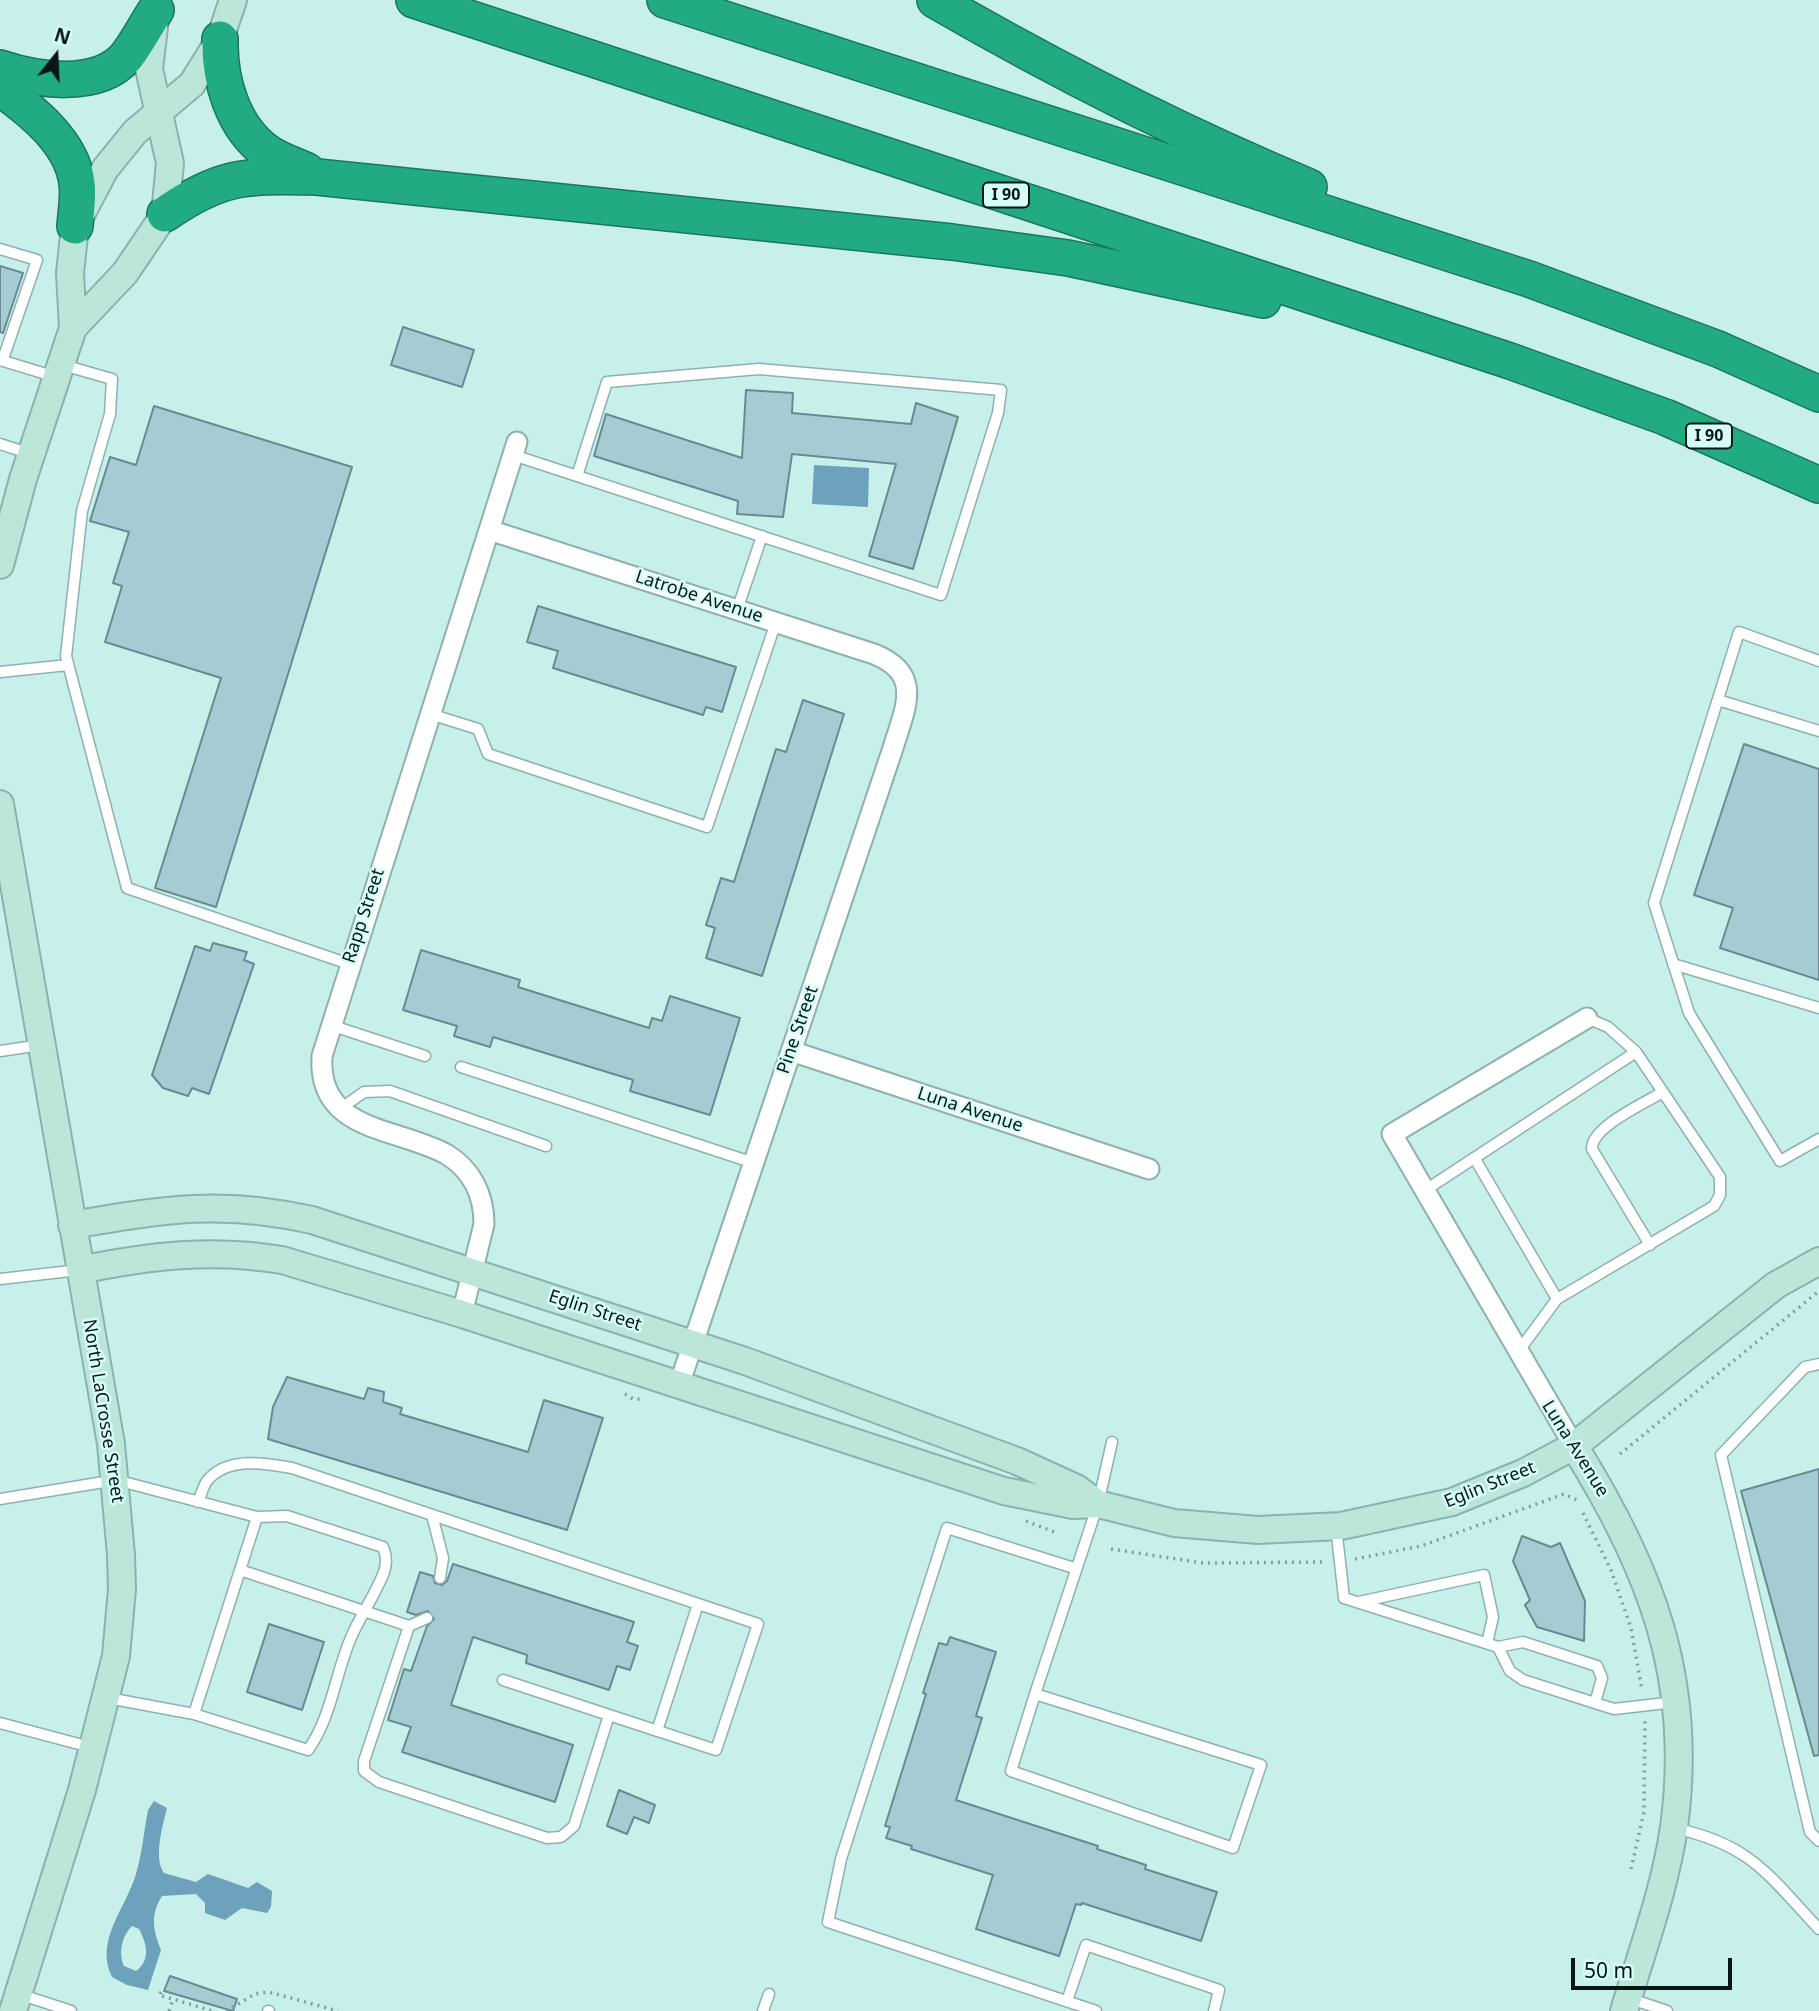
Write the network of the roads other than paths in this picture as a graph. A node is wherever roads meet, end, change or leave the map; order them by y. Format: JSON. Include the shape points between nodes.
{"nodes":[{"id":1,"x":233,"y":0,"type":"edge"},
{"id":2,"x":414,"y":0,"type":"edge"},
{"id":3,"x":665,"y":0,"type":"edge"},
{"id":4,"x":935,"y":0,"type":"edge"},
{"id":5,"x":158,"y":5,"type":"edge"},
{"id":6,"x":220,"y":39,"type":"junction"},
{"id":7,"x":0,"y":68,"type":"edge"},
{"id":8,"x":0,"y":88,"type":"edge"},
{"id":9,"x":160,"y":113,"type":"junction"},
{"id":10,"x":317,"y":177,"type":"junction"},
{"id":11,"x":165,"y":214,"type":"junction"},
{"id":12,"x":75,"y":226,"type":"junction"},
{"id":13,"x":0,"y":249,"type":"edge"},
{"id":14,"x":1529,"y":279,"type":"junction"},
{"id":15,"x":74,"y":328,"type":"junction"},
{"id":16,"x":2,"y":360,"type":"edge"},
{"id":17,"x":60,"y":371,"type":"junction"},
{"id":18,"x":1597,"y":391,"type":"junction"},
{"id":19,"x":1819,"y":394,"type":"edge"},
{"id":20,"x":0,"y":444,"type":"edge"},
{"id":21,"x":515,"y":449,"type":"joint"},
{"id":22,"x":31,"y":454,"type":"junction"},
{"id":23,"x":577,"y":476,"type":"junction"},
{"id":24,"x":1819,"y":485,"type":"edge"},
{"id":25,"x":489,"y":530,"type":"junction"},
{"id":26,"x":762,"y":536,"type":"junction"},
{"id":27,"x":0,"y":565,"type":"edge"},
{"id":28,"x":737,"y":610,"type":"junction"},
{"id":29,"x":776,"y":622,"type":"junction"},
{"id":30,"x":1819,"y":661,"type":"edge"},
{"id":31,"x":68,"y":665,"type":"junction"},
{"id":32,"x":0,"y":672,"type":"edge"},
{"id":33,"x":904,"y":673,"type":"joint"},
{"id":34,"x":1718,"y":700,"type":"junction"},
{"id":35,"x":430,"y":714,"type":"junction"},
{"id":36,"x":1819,"y":731,"type":"edge"},
{"id":37,"x":0,"y":804,"type":"edge"},
{"id":38,"x":3,"y":835,"type":"edge"},
{"id":39,"x":349,"y":964,"type":"junction"},
{"id":40,"x":1673,"y":964,"type":"junction"},
{"id":41,"x":1819,"y":1008,"type":"edge"},
{"id":42,"x":1587,"y":1018,"type":"joint"},
{"id":43,"x":330,"y":1025,"type":"junction"},
{"id":44,"x":42,"y":1045,"type":"junction"},
{"id":45,"x":0,"y":1051,"type":"edge"},
{"id":46,"x":791,"y":1051,"type":"junction"},
{"id":47,"x":1636,"y":1052,"type":"junction"},
{"id":48,"x":425,"y":1056,"type":"dead end"},
{"id":49,"x":461,"y":1067,"type":"dead end"},
{"id":50,"x":1663,"y":1092,"type":"junction"},
{"id":51,"x":340,"y":1110,"type":"junction"},
{"id":52,"x":1819,"y":1139,"type":"edge"},
{"id":53,"x":546,"y":1146,"type":"dead end"},
{"id":54,"x":1475,"y":1159,"type":"junction"},
{"id":55,"x":754,"y":1163,"type":"junction"},
{"id":56,"x":1149,"y":1169,"type":"dead end"},
{"id":57,"x":1424,"y":1191,"type":"junction"},
{"id":58,"x":72,"y":1224,"type":"junction"},
{"id":59,"x":1650,"y":1245,"type":"junction"},
{"id":60,"x":1819,"y":1261,"type":"edge"},
{"id":61,"x":80,"y":1270,"type":"junction"},
{"id":62,"x":474,"y":1273,"type":"junction"},
{"id":63,"x":0,"y":1279,"type":"edge"},
{"id":64,"x":1557,"y":1300,"type":"junction"},
{"id":65,"x":461,"y":1314,"type":"junction"},
{"id":66,"x":694,"y":1343,"type":"junction"},
{"id":67,"x":1518,"y":1353,"type":"junction"},
{"id":68,"x":1819,"y":1364,"type":"edge"},
{"id":69,"x":679,"y":1385,"type":"junction"},
{"id":70,"x":1112,"y":1443,"type":"dead end"},
{"id":71,"x":1574,"y":1446,"type":"junction"},
{"id":72,"x":116,"y":1480,"type":"junction"},
{"id":73,"x":0,"y":1499,"type":"edge"},
{"id":74,"x":198,"y":1502,"type":"junction"},
{"id":75,"x":1098,"y":1504,"type":"junction"},
{"id":76,"x":432,"y":1515,"type":"junction"},
{"id":77,"x":257,"y":1517,"type":"junction"},
{"id":78,"x":1336,"y":1527,"type":"junction"},
{"id":79,"x":1074,"y":1568,"type":"junction"},
{"id":80,"x":240,"y":1570,"type":"junction"},
{"id":81,"x":440,"y":1578,"type":"dead end"},
{"id":82,"x":1358,"y":1602,"type":"junction"},
{"id":83,"x":698,"y":1604,"type":"junction"},
{"id":84,"x":367,"y":1611,"type":"junction"},
{"id":85,"x":427,"y":1618,"type":"dead end"},
{"id":86,"x":409,"y":1626,"type":"junction"},
{"id":87,"x":1487,"y":1643,"type":"junction"},
{"id":88,"x":1498,"y":1647,"type":"junction"},
{"id":89,"x":503,"y":1680,"type":"dead end"},
{"id":90,"x":1035,"y":1694,"type":"junction"},
{"id":91,"x":107,"y":1698,"type":"junction"},
{"id":92,"x":1675,"y":1702,"type":"junction"},
{"id":93,"x":1595,"y":1703,"type":"junction"},
{"id":94,"x":194,"y":1714,"type":"junction"},
{"id":95,"x":609,"y":1715,"type":"junction"},
{"id":96,"x":0,"y":1723,"type":"edge"},
{"id":97,"x":657,"y":1731,"type":"junction"},
{"id":98,"x":94,"y":1748,"type":"junction"},
{"id":99,"x":1674,"y":1828,"type":"junction"},
{"id":100,"x":1819,"y":1841,"type":"edge"},
{"id":101,"x":1819,"y":1930,"type":"edge"},
{"id":102,"x":769,"y":1994,"type":"dead end"},
{"id":103,"x":1067,"y":2001,"type":"junction"},
{"id":104,"x":16,"y":2002,"type":"edge"},
{"id":105,"x":1626,"y":2005,"type":"edge"},
{"id":106,"x":71,"y":2011,"type":"edge"},
{"id":107,"x":763,"y":2011,"type":"edge"},
{"id":108,"x":1096,"y":2011,"type":"edge"},
{"id":109,"x":1214,"y":2011,"type":"edge"},
{"id":110,"x":1667,"y":2011,"type":"edge"}],
"edges":[{"from":1,"to":6,"type":"street"},
{"from":2,"to":18,"type":"highway","number":"I 90"},
{"from":3,"to":14,"type":"highway"},
{"from":4,"to":14,"type":"highway","via":[[1038,59],[1232,155]]},
{"from":5,"to":7,"type":"highway","via":[[124,59],[92,77],[48,79]]},
{"from":5,"to":9,"type":"street","via":[[149,69]]},
{"from":6,"to":9,"type":"street","via":[[191,84]]},
{"from":6,"to":10,"type":"highway","via":[[219,69],[236,117],[266,152]]},
{"from":8,"to":12,"type":"highway","via":[[24,105],[68,155],[77,183]]},
{"from":9,"to":11,"type":"street","via":[[170,163]]},
{"from":9,"to":12,"type":"street","via":[[135,132],[104,169]]},
{"from":10,"to":11,"type":"highway","via":[[229,180]]},
{"from":10,"to":18,"type":"highway","via":[[1068,258],[1260,299]]},
{"from":11,"to":15,"type":"street","via":[[125,273]]},
{"from":12,"to":15,"type":"street","via":[[70,273]]},
{"from":13,"to":16,"type":"lane","via":[[37,260]]},
{"from":14,"to":19,"type":"highway","via":[[1707,345]]},
{"from":15,"to":17,"type":"street"},
{"from":16,"to":17,"type":"lane"},
{"from":17,"to":22,"type":"street"},
{"from":17,"to":31,"type":"lane","via":[[112,379],[110,414],[82,511]]},
{"from":18,"to":24,"type":"highway","number":"I 90"},
{"from":20,"to":22,"type":"lane"},
{"from":21,"to":23,"type":"lane"},
{"from":21,"to":25,"type":"street","name":"Rapp Street"},
{"from":22,"to":27,"type":"street"},
{"from":23,"to":26,"type":"lane"},
{"from":23,"to":26,"type":"lane","via":[[607,382],[760,369],[1001,390],[998,413],[941,594]]},
{"from":25,"to":28,"type":"street","name":"Latrobe Avenue"},
{"from":25,"to":35,"type":"street","name":"Rapp Street"},
{"from":26,"to":28,"type":"lane"},
{"from":28,"to":29,"type":"street","name":"Latrobe Avenue"},
{"from":29,"to":33,"type":"street","name":"Latrobe Avenue","via":[[891,660]]},
{"from":29,"to":35,"type":"lane","via":[[707,827],[488,754],[478,729]]},
{"from":30,"to":34,"type":"lane","via":[[1739,632]]},
{"from":31,"to":32,"type":"lane"},
{"from":31,"to":39,"type":"lane","via":[[127,888]]},
{"from":33,"to":46,"type":"street","name":"Pine Street","via":[[904,712]]},
{"from":34,"to":36,"type":"lane"},
{"from":34,"to":40,"type":"lane","via":[[1654,903]]},
{"from":35,"to":39,"type":"street","name":"Rapp Street"},
{"from":37,"to":38,"type":"street","name":"North LaCrosse Street"},
{"from":38,"to":44,"type":"street","name":"North LaCrosse Street"},
{"from":39,"to":43,"type":"street","name":"Rapp Street"},
{"from":40,"to":41,"type":"lane"},
{"from":40,"to":52,"type":"lane","via":[[1689,1013],[1780,1161]]},
{"from":42,"to":47,"type":"lane","via":[[1608,1027]]},
{"from":42,"to":57,"type":"street","name":"Luna Avenue","via":[[1392,1134]]},
{"from":43,"to":48,"type":"lane"},
{"from":43,"to":51,"type":"street","name":"Rapp Street","via":[[321,1072],[323,1085]]},
{"from":44,"to":45,"type":"lane"},
{"from":44,"to":58,"type":"street","name":"North LaCrosse Street"},
{"from":46,"to":55,"type":"street","name":"Pine Street"},
{"from":46,"to":56,"type":"street","name":"Luna Avenue"},
{"from":47,"to":50,"type":"lane"},
{"from":47,"to":54,"type":"lane"},
{"from":49,"to":55,"type":"lane"},
{"from":50,"to":59,"type":"lane","via":[[1600,1130],[1592,1143]]},
{"from":50,"to":59,"type":"lane","via":[[1720,1177],[1720,1195],[1714,1206]]},
{"from":51,"to":53,"type":"lane","via":[[365,1092],[390,1091]]},
{"from":51,"to":62,"type":"street","via":[[458,1161],[484,1210]]},
{"from":54,"to":57,"type":"lane"},
{"from":54,"to":64,"type":"lane"},
{"from":55,"to":66,"type":"street","name":"Pine Street"},
{"from":57,"to":67,"type":"street","name":"Luna Avenue"},
{"from":58,"to":61,"type":"street","name":"North LaCrosse Street"},
{"from":58,"to":62,"type":"street","name":"Eglin Street","via":[[203,1206],[242,1208],[324,1224]]},
{"from":59,"to":64,"type":"lane"},
{"from":60,"to":71,"type":"street","name":"Eglin Street","via":[[1776,1285]]},
{"from":61,"to":63,"type":"lane"},
{"from":61,"to":65,"type":"street","name":"Eglin Street","via":[[166,1254],[252,1255],[309,1266]]},
{"from":61,"to":72,"type":"street","name":"North LaCrosse Street"},
{"from":62,"to":65,"type":"street"},
{"from":62,"to":66,"type":"street","name":"Eglin Street"},
{"from":64,"to":67,"type":"lane"},
{"from":65,"to":69,"type":"street","name":"Eglin Street"},
{"from":66,"to":69,"type":"street","name":"Pine Street"},
{"from":66,"to":75,"type":"street","name":"Eglin Street","via":[[1017,1461],[1076,1488]]},
{"from":67,"to":71,"type":"street","name":"Luna Avenue"},
{"from":68,"to":100,"type":"lane","via":[[1805,1367],[1721,1455],[1810,1832]]},
{"from":69,"to":75,"type":"street","name":"Eglin Street","via":[[1004,1491],[1073,1505]]},
{"from":70,"to":75,"type":"lane"},
{"from":71,"to":78,"type":"street","name":"Eglin Street","via":[[1452,1502]]},
{"from":71,"to":92,"type":"street","name":"Luna Avenue","via":[[1622,1526],[1650,1590]]},
{"from":72,"to":73,"type":"lane"},
{"from":72,"to":74,"type":"lane"},
{"from":72,"to":91,"type":"street","name":"North LaCrosse Street","via":[[122,1589]]},
{"from":74,"to":76,"type":"lane","via":[[206,1481],[221,1471],[246,1462],[266,1463]]},
{"from":74,"to":77,"type":"lane"},
{"from":75,"to":78,"type":"street","name":"Eglin Street","via":[[1216,1528]]},
{"from":75,"to":79,"type":"lane"},
{"from":76,"to":81,"type":"lane","via":[[443,1558]]},
{"from":76,"to":83,"type":"lane"},
{"from":77,"to":80,"type":"lane"},
{"from":77,"to":84,"type":"lane","via":[[287,1516],[383,1547],[387,1555],[384,1570]]},
{"from":78,"to":82,"type":"lane","via":[[1344,1598]]},
{"from":79,"to":90,"type":"lane"},
{"from":79,"to":103,"type":"lane","via":[[947,1528],[841,1859],[828,1922]]},
{"from":80,"to":84,"type":"lane"},
{"from":80,"to":94,"type":"lane"},
{"from":82,"to":87,"type":"lane"},
{"from":82,"to":87,"type":"lane","via":[[1484,1575],[1493,1617]]},
{"from":83,"to":97,"type":"lane"},
{"from":83,"to":97,"type":"lane","via":[[758,1624],[716,1751]]},
{"from":84,"to":86,"type":"lane"},
{"from":84,"to":94,"type":"lane","via":[[351,1638],[319,1735],[308,1750]]},
{"from":85,"to":86,"type":"lane"},
{"from":86,"to":95,"type":"lane","via":[[364,1760],[364,1771],[379,1782],[547,1838],[561,1837],[574,1826]]},
{"from":87,"to":88,"type":"lane"},
{"from":88,"to":93,"type":"lane","via":[[1510,1671],[1523,1680]]},
{"from":88,"to":93,"type":"lane","via":[[1523,1642],[1597,1666],[1602,1678]]},
{"from":89,"to":95,"type":"lane"},
{"from":90,"to":90,"type":"lane","via":[[1261,1765],[1233,1848],[1010,1771]]},
{"from":91,"to":94,"type":"lane"},
{"from":91,"to":98,"type":"street","name":"North LaCrosse Street"},
{"from":92,"to":93,"type":"lane","via":[[1614,1709]]},
{"from":92,"to":99,"type":"street","name":"Luna Avenue"},
{"from":95,"to":97,"type":"lane"},
{"from":96,"to":98,"type":"lane"},
{"from":98,"to":104,"type":"street","name":"North LaCrosse Street"},
{"from":99,"to":101,"type":"lane","via":[[1705,1834],[1740,1849]]},
{"from":99,"to":105,"type":"street","name":"Luna Avenue"},
{"from":102,"to":107,"type":"lane"},
{"from":103,"to":108,"type":"lane"},
{"from":103,"to":109,"type":"lane","via":[[1086,1945],[1219,1990]]},
{"from":104,"to":106,"type":"lane"},
{"from":105,"to":110,"type":"lane"}]}
